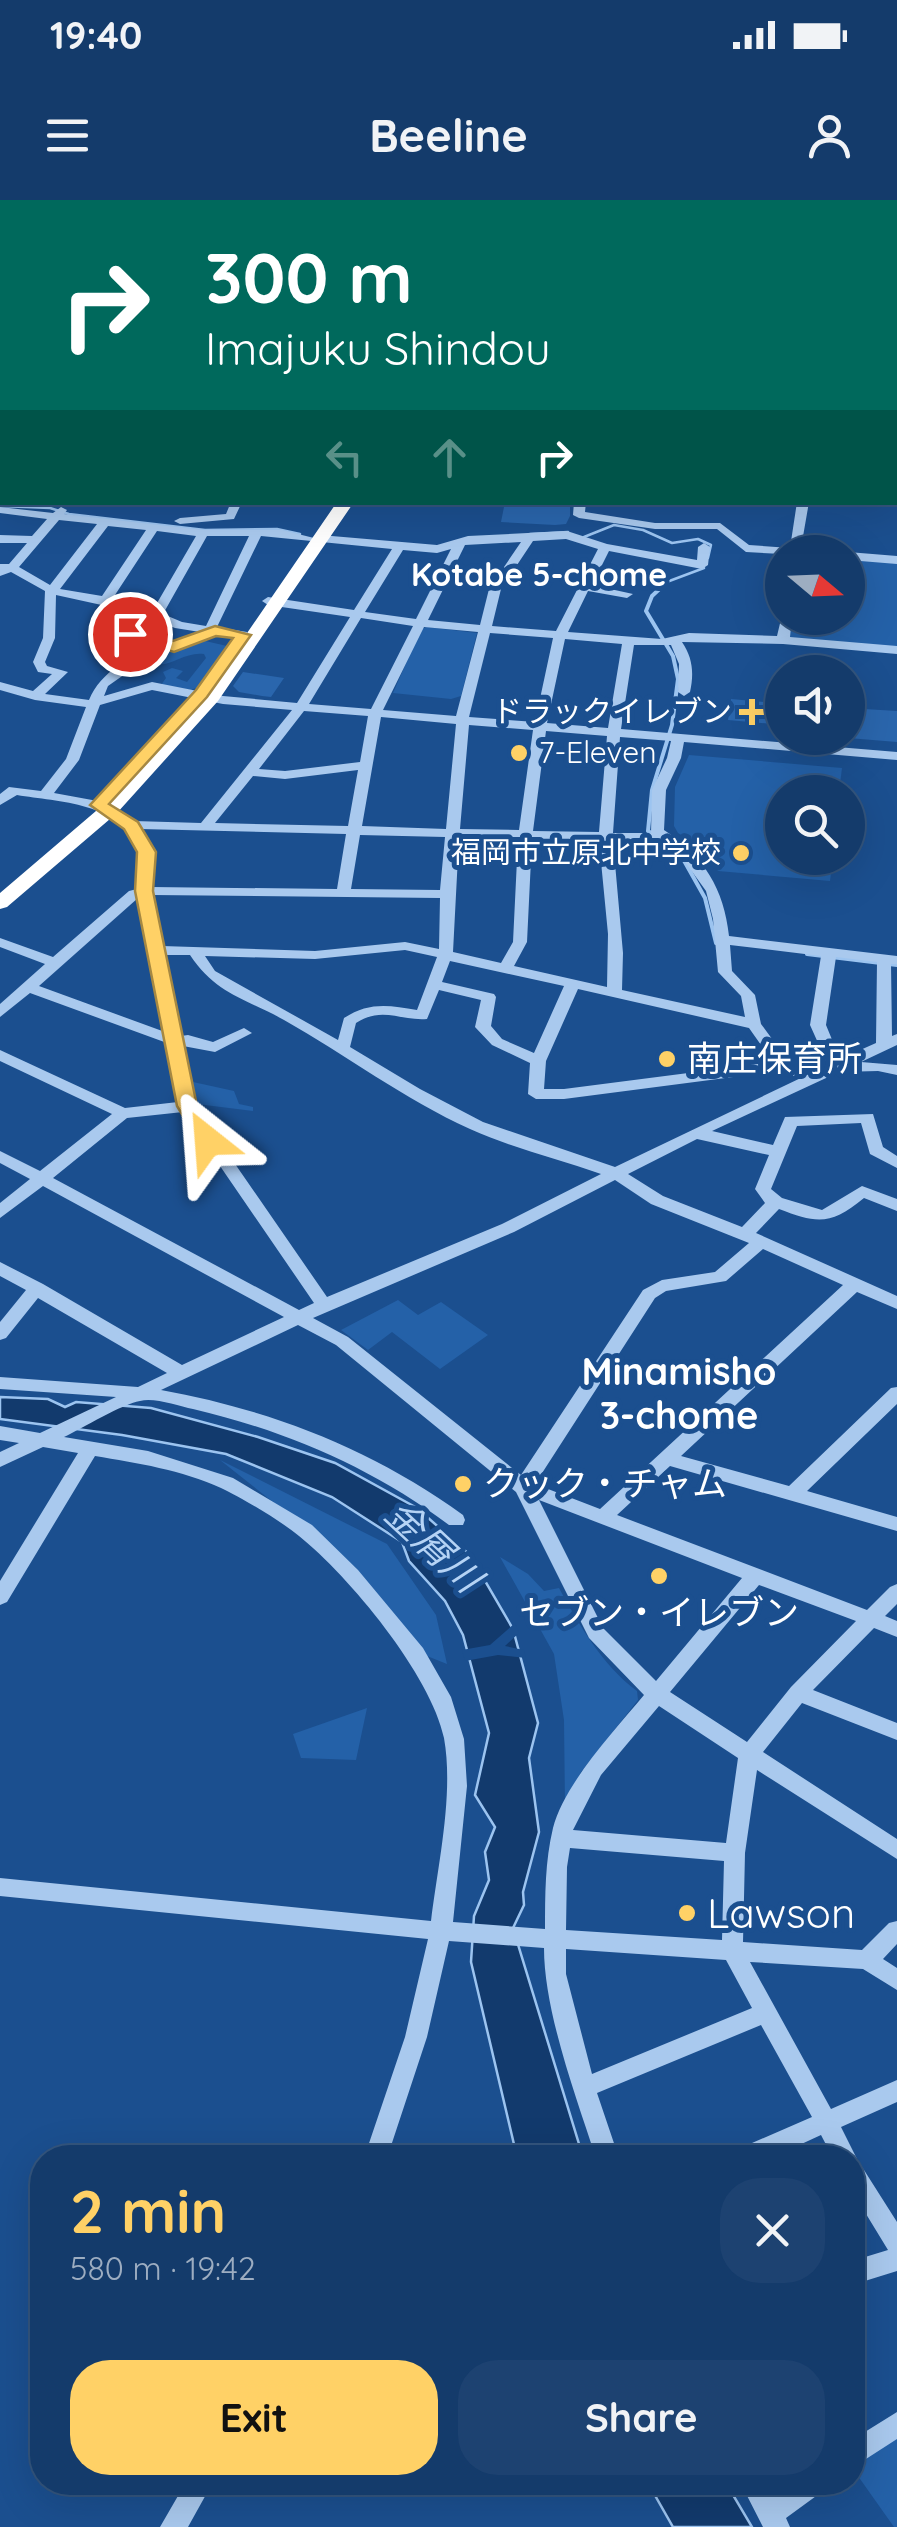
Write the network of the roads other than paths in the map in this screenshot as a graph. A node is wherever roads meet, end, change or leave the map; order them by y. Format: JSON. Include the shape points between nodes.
{"nodes":[{"id":1,"x":236,"y":505,"type":"edge"},
{"id":2,"x":334,"y":505,"type":"edge"},
{"id":3,"x":343,"y":505,"type":"edge"},
{"id":4,"x":803,"y":505,"type":"edge"},
{"id":5,"x":579,"y":509,"type":"edge"},
{"id":6,"x":0,"y":510,"type":"edge"},
{"id":7,"x":66,"y":511,"type":"edge"},
{"id":8,"x":106,"y":520,"type":"junction"},
{"id":9,"x":154,"y":527,"type":"junction"},
{"id":10,"x":257,"y":532,"type":"junction"},
{"id":11,"x":203,"y":533,"type":"junction"},
{"id":12,"x":799,"y":535,"type":"edge"},
{"id":13,"x":0,"y":538,"type":"edge"},
{"id":14,"x":528,"y":538,"type":"junction"},
{"id":15,"x":314,"y":539,"type":"junction"},
{"id":16,"x":36,"y":540,"type":"junction"},
{"id":17,"x":438,"y":543,"type":"dead end"},
{"id":18,"x":460,"y":544,"type":"junction"},
{"id":19,"x":606,"y":546,"type":"junction"},
{"id":20,"x":704,"y":547,"type":"dead end"},
{"id":21,"x":398,"y":548,"type":"junction"},
{"id":22,"x":765,"y":549,"type":"edge"},
{"id":23,"x":865,"y":557,"type":"edge"},
{"id":24,"x":897,"y":560,"type":"edge"},
{"id":25,"x":4,"y":569,"type":"edge"},
{"id":26,"x":584,"y":588,"type":"junction"},
{"id":27,"x":53,"y":591,"type":"junction"},
{"id":28,"x":627,"y":594,"type":"dead end"},
{"id":29,"x":106,"y":600,"type":"junction"},
{"id":30,"x":272,"y":602,"type":"junction"},
{"id":31,"x":151,"y":613,"type":"junction"},
{"id":32,"x":356,"y":615,"type":"junction"},
{"id":33,"x":418,"y":624,"type":"junction"},
{"id":34,"x":483,"y":629,"type":"junction"},
{"id":35,"x":212,"y":630,"type":"junction"},
{"id":36,"x":243,"y":635,"type":"junction"},
{"id":37,"x":560,"y":635,"type":"junction"},
{"id":38,"x":784,"y":635,"type":"edge"},
{"id":39,"x":629,"y":640,"type":"junction"},
{"id":40,"x":783,"y":640,"type":"junction"},
{"id":41,"x":668,"y":642,"type":"junction"},
{"id":42,"x":174,"y":647,"type":"junction"},
{"id":43,"x":897,"y":650,"type":"edge"},
{"id":44,"x":2,"y":690,"type":"edge"},
{"id":45,"x":684,"y":692,"type":"dead end"},
{"id":46,"x":207,"y":695,"type":"junction"},
{"id":47,"x":35,"y":696,"type":"junction"},
{"id":48,"x":91,"y":704,"type":"junction"},
{"id":49,"x":301,"y":707,"type":"junction"},
{"id":50,"x":375,"y":714,"type":"junction"},
{"id":51,"x":462,"y":720,"type":"junction"},
{"id":52,"x":539,"y":726,"type":"junction"},
{"id":53,"x":615,"y":733,"type":"junction"},
{"id":54,"x":671,"y":737,"type":"junction"},
{"id":55,"x":897,"y":756,"type":"edge"},
{"id":56,"x":365,"y":764,"type":"junction"},
{"id":57,"x":250,"y":772,"type":"junction"},
{"id":58,"x":7,"y":789,"type":"edge"},
{"id":59,"x":44,"y":795,"type":"junction"},
{"id":60,"x":0,"y":801,"type":"edge"},
{"id":61,"x":104,"y":807,"type":"junction"},
{"id":62,"x":131,"y":826,"type":"junction"},
{"id":63,"x":206,"y":827,"type":"junction"},
{"id":64,"x":356,"y":830,"type":"junction"},
{"id":65,"x":452,"y":834,"type":"junction"},
{"id":66,"x":525,"y":837,"type":"junction"},
{"id":67,"x":606,"y":838,"type":"junction"},
{"id":68,"x":666,"y":838,"type":"junction"},
{"id":69,"x":0,"y":890,"type":"edge"},
{"id":70,"x":144,"y":891,"type":"junction"},
{"id":71,"x":343,"y":892,"type":"junction"},
{"id":72,"x":447,"y":894,"type":"junction"},
{"id":73,"x":0,"y":903,"type":"edge"},
{"id":74,"x":0,"y":942,"type":"edge"},
{"id":75,"x":723,"y":944,"type":"junction"},
{"id":76,"x":158,"y":950,"type":"junction"},
{"id":77,"x":194,"y":950,"type":"junction"},
{"id":78,"x":446,"y":952,"type":"junction"},
{"id":79,"x":828,"y":956,"type":"junction"},
{"id":80,"x":889,"y":962,"type":"edge"},
{"id":81,"x":55,"y":964,"type":"junction"},
{"id":82,"x":506,"y":968,"type":"junction"},
{"id":83,"x":433,"y":984,"type":"junction"},
{"id":84,"x":573,"y":984,"type":"junction"},
{"id":85,"x":28,"y":987,"type":"junction"},
{"id":86,"x":614,"y":992,"type":"junction"},
{"id":87,"x":0,"y":1012,"type":"edge"},
{"id":88,"x":754,"y":1024,"type":"junction"},
{"id":89,"x":244,"y":1033,"type":"dead end"},
{"id":90,"x":174,"y":1041,"type":"junction"},
{"id":91,"x":890,"y":1042,"type":"edge"},
{"id":92,"x":340,"y":1049,"type":"junction"},
{"id":93,"x":0,"y":1055,"type":"edge"},
{"id":94,"x":538,"y":1062,"type":"junction"},
{"id":95,"x":781,"y":1066,"type":"junction"},
{"id":96,"x":836,"y":1067,"type":"junction"},
{"id":97,"x":897,"y":1070,"type":"edge"},
{"id":98,"x":801,"y":1083,"type":"junction"},
{"id":99,"x":187,"y":1106,"type":"junction"},
{"id":100,"x":123,"y":1113,"type":"junction"},
{"id":101,"x":695,"y":1133,"type":"junction"},
{"id":102,"x":777,"y":1151,"type":"junction"},
{"id":103,"x":0,"y":1156,"type":"edge"},
{"id":104,"x":897,"y":1163,"type":"edge"},
{"id":105,"x":616,"y":1173,"type":"junction"},
{"id":106,"x":42,"y":1178,"type":"junction"},
{"id":107,"x":897,"y":1184,"type":"edge"},
{"id":108,"x":776,"y":1202,"type":"junction"},
{"id":109,"x":894,"y":1204,"type":"edge"},
{"id":110,"x":0,"y":1212,"type":"edge"},
{"id":111,"x":753,"y":1238,"type":"junction"},
{"id":112,"x":0,"y":1268,"type":"edge"},
{"id":113,"x":853,"y":1286,"type":"junction"},
{"id":114,"x":37,"y":1288,"type":"junction"},
{"id":115,"x":897,"y":1303,"type":"edge"},
{"id":116,"x":324,"y":1306,"type":"junction"},
{"id":117,"x":303,"y":1318,"type":"junction"},
{"id":118,"x":0,"y":1334,"type":"edge"},
{"id":119,"x":183,"y":1374,"type":"junction"},
{"id":120,"x":0,"y":1383,"type":"edge"},
{"id":121,"x":897,"y":1393,"type":"edge"},
{"id":122,"x":144,"y":1394,"type":"junction"},
{"id":123,"x":0,"y":1433,"type":"edge"},
{"id":124,"x":46,"y":1441,"type":"junction"},
{"id":125,"x":88,"y":1451,"type":"junction"},
{"id":126,"x":666,"y":1458,"type":"junction"},
{"id":127,"x":0,"y":1460,"type":"edge"},
{"id":128,"x":523,"y":1487,"type":"junction"},
{"id":129,"x":792,"y":1495,"type":"junction"},
{"id":130,"x":604,"y":1516,"type":"junction"},
{"id":131,"x":456,"y":1520,"type":"dead end"},
{"id":132,"x":897,"y":1524,"type":"edge"},
{"id":133,"x":757,"y":1574,"type":"junction"},
{"id":134,"x":897,"y":1592,"type":"edge"},
{"id":135,"x":0,"y":1597,"type":"edge"},
{"id":136,"x":872,"y":1620,"type":"junction"},
{"id":137,"x":897,"y":1630,"type":"edge"},
{"id":138,"x":654,"y":1693,"type":"junction"},
{"id":139,"x":798,"y":1694,"type":"junction"},
{"id":140,"x":897,"y":1732,"type":"edge"},
{"id":141,"x":750,"y":1755,"type":"junction"},
{"id":142,"x":561,"y":1838,"type":"junction"},
{"id":143,"x":897,"y":1850,"type":"edge"},
{"id":144,"x":735,"y":1853,"type":"junction"},
{"id":145,"x":0,"y":1887,"type":"edge"},
{"id":146,"x":897,"y":1930,"type":"edge"},
{"id":147,"x":452,"y":1933,"type":"junction"},
{"id":148,"x":553,"y":1941,"type":"junction"},
{"id":149,"x":732,"y":1950,"type":"junction"},
{"id":150,"x":868,"y":1960,"type":"junction"},
{"id":151,"x":897,"y":1980,"type":"edge"},
{"id":152,"x":766,"y":2013,"type":"junction"},
{"id":153,"x":584,"y":2088,"type":"junction"},
{"id":154,"x":897,"y":2091,"type":"edge"},
{"id":155,"x":826,"y":2122,"type":"junction"},
{"id":156,"x":379,"y":2145,"type":"edge"},
{"id":157,"x":604,"y":2145,"type":"edge"},
{"id":158,"x":774,"y":2145,"type":"edge"},
{"id":159,"x":839,"y":2145,"type":"edge"},
{"id":160,"x":865,"y":2190,"type":"edge"},
{"id":161,"x":897,"y":2244,"type":"edge"},
{"id":162,"x":897,"y":2259,"type":"edge"},
{"id":163,"x":865,"y":2268,"type":"edge"},
{"id":164,"x":897,"y":2424,"type":"edge"},
{"id":165,"x":865,"y":2447,"type":"edge"},
{"id":166,"x":192,"y":2495,"type":"edge"},
{"id":167,"x":760,"y":2495,"type":"edge"},
{"id":168,"x":800,"y":2495,"type":"edge"},
{"id":169,"x":774,"y":2520,"type":"edge"},
{"id":170,"x":173,"y":2527,"type":"edge"}],
"edges":[{"from":1,"to":7,"type":"street","via":[[230,517],[219,520],[165,522]]},
{"from":2,"to":15,"type":"highway"},
{"from":3,"to":15,"type":"highway"},
{"from":4,"to":12,"type":"street"},
{"from":5,"to":17,"type":"street","via":[[574,526]]},
{"from":5,"to":22,"type":"street","via":[[654,526],[720,526],[746,548]]},
{"from":6,"to":7,"type":"street"},
{"from":7,"to":8,"type":"street"},
{"from":7,"to":16,"type":"street"},
{"from":8,"to":9,"type":"street"},
{"from":8,"to":27,"type":"street"},
{"from":9,"to":11,"type":"street"},
{"from":9,"to":29,"type":"street"},
{"from":10,"to":11,"type":"street"},
{"from":10,"to":15,"type":"street"},
{"from":10,"to":35,"type":"street"},
{"from":11,"to":31,"type":"street"},
{"from":13,"to":16,"type":"street"},
{"from":14,"to":18,"type":"street"},
{"from":14,"to":19,"type":"street","via":[[567,535]]},
{"from":14,"to":34,"type":"street","via":[[495,588]]},
{"from":15,"to":21,"type":"street"},
{"from":15,"to":30,"type":"highway"},
{"from":16,"to":25,"type":"street"},
{"from":18,"to":21,"type":"street"},
{"from":18,"to":33,"type":"street"},
{"from":19,"to":20,"type":"street","via":[[702,564]]},
{"from":19,"to":26,"type":"street"},
{"from":21,"to":32,"type":"street"},
{"from":23,"to":24,"type":"street"},
{"from":25,"to":27,"type":"street"},
{"from":26,"to":28,"type":"street"},
{"from":26,"to":37,"type":"street"},
{"from":27,"to":29,"type":"street"},
{"from":27,"to":47,"type":"street","via":[[49,638],[38,662],[62,672]]},
{"from":29,"to":31,"type":"street"},
{"from":30,"to":32,"type":"street"},
{"from":30,"to":36,"type":"highway"},
{"from":30,"to":46,"type":"highway"},
{"from":31,"to":35,"type":"street"},
{"from":31,"to":42,"type":"street","via":[[130,634]]},
{"from":32,"to":33,"type":"street"},
{"from":32,"to":49,"type":"street"},
{"from":33,"to":34,"type":"street"},
{"from":33,"to":50,"type":"street"},
{"from":34,"to":37,"type":"street"},
{"from":34,"to":51,"type":"street"},
{"from":35,"to":36,"type":"street"},
{"from":35,"to":42,"type":"street"},
{"from":36,"to":46,"type":"highway"},
{"from":37,"to":39,"type":"street"},
{"from":37,"to":52,"type":"street"},
{"from":38,"to":40,"type":"street"},
{"from":39,"to":41,"type":"street"},
{"from":39,"to":53,"type":"street"},
{"from":40,"to":41,"type":"street"},
{"from":40,"to":43,"type":"street"},
{"from":41,"to":45,"type":"street","via":[[681,647]]},
{"from":42,"to":48,"type":"street","via":[[102,684]]},
{"from":44,"to":47,"type":"street"},
{"from":46,"to":48,"type":"street","via":[[152,686]]},
{"from":46,"to":49,"type":"street"},
{"from":46,"to":61,"type":"highway"},
{"from":47,"to":48,"type":"street"},
{"from":48,"to":59,"type":"street","via":[[72,760]]},
{"from":49,"to":50,"type":"street"},
{"from":49,"to":57,"type":"street"},
{"from":50,"to":51,"type":"street"},
{"from":50,"to":56,"type":"street"},
{"from":51,"to":52,"type":"street"},
{"from":51,"to":65,"type":"street"},
{"from":52,"to":53,"type":"street"},
{"from":52,"to":66,"type":"street"},
{"from":53,"to":54,"type":"street"},
{"from":53,"to":67,"type":"street"},
{"from":54,"to":55,"type":"street"},
{"from":54,"to":68,"type":"street","via":[[674,758],[659,790],[657,832]]},
{"from":56,"to":57,"type":"street","via":[[284,775]]},
{"from":56,"to":64,"type":"street"},
{"from":57,"to":63,"type":"street"},
{"from":58,"to":59,"type":"street"},
{"from":58,"to":60,"type":"street"},
{"from":59,"to":61,"type":"street"},
{"from":61,"to":62,"type":"street"},
{"from":61,"to":69,"type":"highway"},
{"from":61,"to":73,"type":"highway"},
{"from":62,"to":63,"type":"street"},
{"from":62,"to":70,"type":"street","via":[[146,852]]},
{"from":63,"to":64,"type":"street"},
{"from":64,"to":65,"type":"street"},
{"from":64,"to":71,"type":"street"},
{"from":65,"to":66,"type":"street"},
{"from":65,"to":72,"type":"street"},
{"from":66,"to":67,"type":"street"},
{"from":66,"to":82,"type":"street","via":[[520,942]]},
{"from":67,"to":68,"type":"street"},
{"from":67,"to":86,"type":"street","via":[[618,955]]},
{"from":68,"to":75,"type":"street","via":[[712,891]]},
{"from":70,"to":71,"type":"street"},
{"from":70,"to":76,"type":"street"},
{"from":70,"to":81,"type":"street"},
{"from":71,"to":72,"type":"street"},
{"from":72,"to":78,"type":"street"},
{"from":74,"to":81,"type":"street"},
{"from":75,"to":79,"type":"street"},
{"from":75,"to":88,"type":"street","via":[[725,972],[748,995]]},
{"from":76,"to":77,"type":"street"},
{"from":76,"to":90,"type":"street"},
{"from":77,"to":78,"type":"street","via":[[315,955],[404,946]]},
{"from":77,"to":92,"type":"street","via":[[210,974]]},
{"from":78,"to":82,"type":"street"},
{"from":78,"to":83,"type":"street"},
{"from":79,"to":80,"type":"street"},
{"from":79,"to":96,"type":"street","via":[[818,1025]]},
{"from":80,"to":91,"type":"street"},
{"from":81,"to":85,"type":"street"},
{"from":82,"to":84,"type":"street"},
{"from":83,"to":92,"type":"street","via":[[422,1016],[365,1011],[349,1020]]},
{"from":83,"to":94,"type":"street","via":[[489,998],[483,1027],[497,1042]]},
{"from":84,"to":86,"type":"street"},
{"from":84,"to":94,"type":"street"},
{"from":85,"to":87,"type":"street"},
{"from":85,"to":90,"type":"street"},
{"from":86,"to":88,"type":"street"},
{"from":88,"to":95,"type":"street"},
{"from":89,"to":90,"type":"street","via":[[214,1047]]},
{"from":90,"to":99,"type":"street"},
{"from":91,"to":96,"type":"street"},
{"from":92,"to":105,"type":"street","via":[[477,1126]]},
{"from":93,"to":100,"type":"street"},
{"from":94,"to":95,"type":"street","via":[[536,1094]]},
{"from":95,"to":98,"type":"street"},
{"from":96,"to":97,"type":"street"},
{"from":96,"to":98,"type":"street"},
{"from":98,"to":101,"type":"street"},
{"from":99,"to":100,"type":"street"},
{"from":99,"to":116,"type":"street"},
{"from":100,"to":106,"type":"street"},
{"from":101,"to":102,"type":"street"},
{"from":101,"to":105,"type":"street"},
{"from":102,"to":104,"type":"street","via":[[791,1121],[867,1118],[876,1150]]},
{"from":102,"to":108,"type":"street","via":[[763,1190]]},
{"from":103,"to":106,"type":"street"},
{"from":105,"to":111,"type":"street","via":[[658,1200]]},
{"from":105,"to":116,"type":"street","via":[[508,1228]]},
{"from":106,"to":110,"type":"street"},
{"from":106,"to":117,"type":"street"},
{"from":107,"to":109,"type":"street"},
{"from":108,"to":109,"type":"street","via":[[818,1218],[833,1216],[862,1191]]},
{"from":108,"to":111,"type":"street"},
{"from":111,"to":113,"type":"street"},
{"from":111,"to":128,"type":"street","via":[[720,1277],[649,1294]]},
{"from":112,"to":114,"type":"street"},
{"from":113,"to":115,"type":"street"},
{"from":113,"to":126,"type":"street"},
{"from":114,"to":118,"type":"street"},
{"from":114,"to":119,"type":"street"},
{"from":116,"to":117,"type":"street"},
{"from":117,"to":119,"type":"street"},
{"from":117,"to":128,"type":"street","via":[[342,1340]]},
{"from":119,"to":122,"type":"street"},
{"from":120,"to":122,"type":"street"},
{"from":121,"to":129,"type":"street"},
{"from":122,"to":124,"type":"street"},
{"from":122,"to":131,"type":"street","via":[[290,1430],[348,1453],[417,1488]]},
{"from":123,"to":124,"type":"street"},
{"from":124,"to":125,"type":"street"},
{"from":124,"to":127,"type":"street"},
{"from":125,"to":135,"type":"street"},
{"from":125,"to":147,"type":"street","via":[[148,1458],[228,1484],[305,1530],[416,1654],[441,1697],[454,1739]]},
{"from":126,"to":129,"type":"street"},
{"from":126,"to":130,"type":"street"},
{"from":128,"to":130,"type":"street"},
{"from":128,"to":138,"type":"street","via":[[596,1632]]},
{"from":129,"to":132,"type":"street"},
{"from":130,"to":133,"type":"street"},
{"from":133,"to":136,"type":"street"},
{"from":133,"to":138,"type":"street"},
{"from":134,"to":136,"type":"street"},
{"from":136,"to":137,"type":"street"},
{"from":136,"to":139,"type":"street"},
{"from":138,"to":141,"type":"street"},
{"from":138,"to":142,"type":"street","via":[[594,1769]]},
{"from":139,"to":140,"type":"street"},
{"from":139,"to":141,"type":"street"},
{"from":141,"to":143,"type":"street"},
{"from":141,"to":144,"type":"street"},
{"from":142,"to":144,"type":"street"},
{"from":142,"to":148,"type":"street"},
{"from":144,"to":149,"type":"street"},
{"from":145,"to":147,"type":"street"},
{"from":146,"to":150,"type":"street"},
{"from":147,"to":148,"type":"street"},
{"from":147,"to":156,"type":"street"},
{"from":148,"to":149,"type":"street"},
{"from":148,"to":153,"type":"street","via":[[554,1974]]},
{"from":149,"to":150,"type":"street"},
{"from":149,"to":152,"type":"street"},
{"from":150,"to":151,"type":"street"},
{"from":152,"to":153,"type":"street"},
{"from":152,"to":155,"type":"street"},
{"from":153,"to":157,"type":"street"},
{"from":154,"to":155,"type":"street"},
{"from":155,"to":158,"type":"street"},
{"from":155,"to":159,"type":"street"},
{"from":160,"to":161,"type":"street"},
{"from":162,"to":163,"type":"street"},
{"from":164,"to":165,"type":"street"},
{"from":166,"to":170,"type":"street"},
{"from":167,"to":169,"type":"street"},
{"from":168,"to":169,"type":"street"}]}
